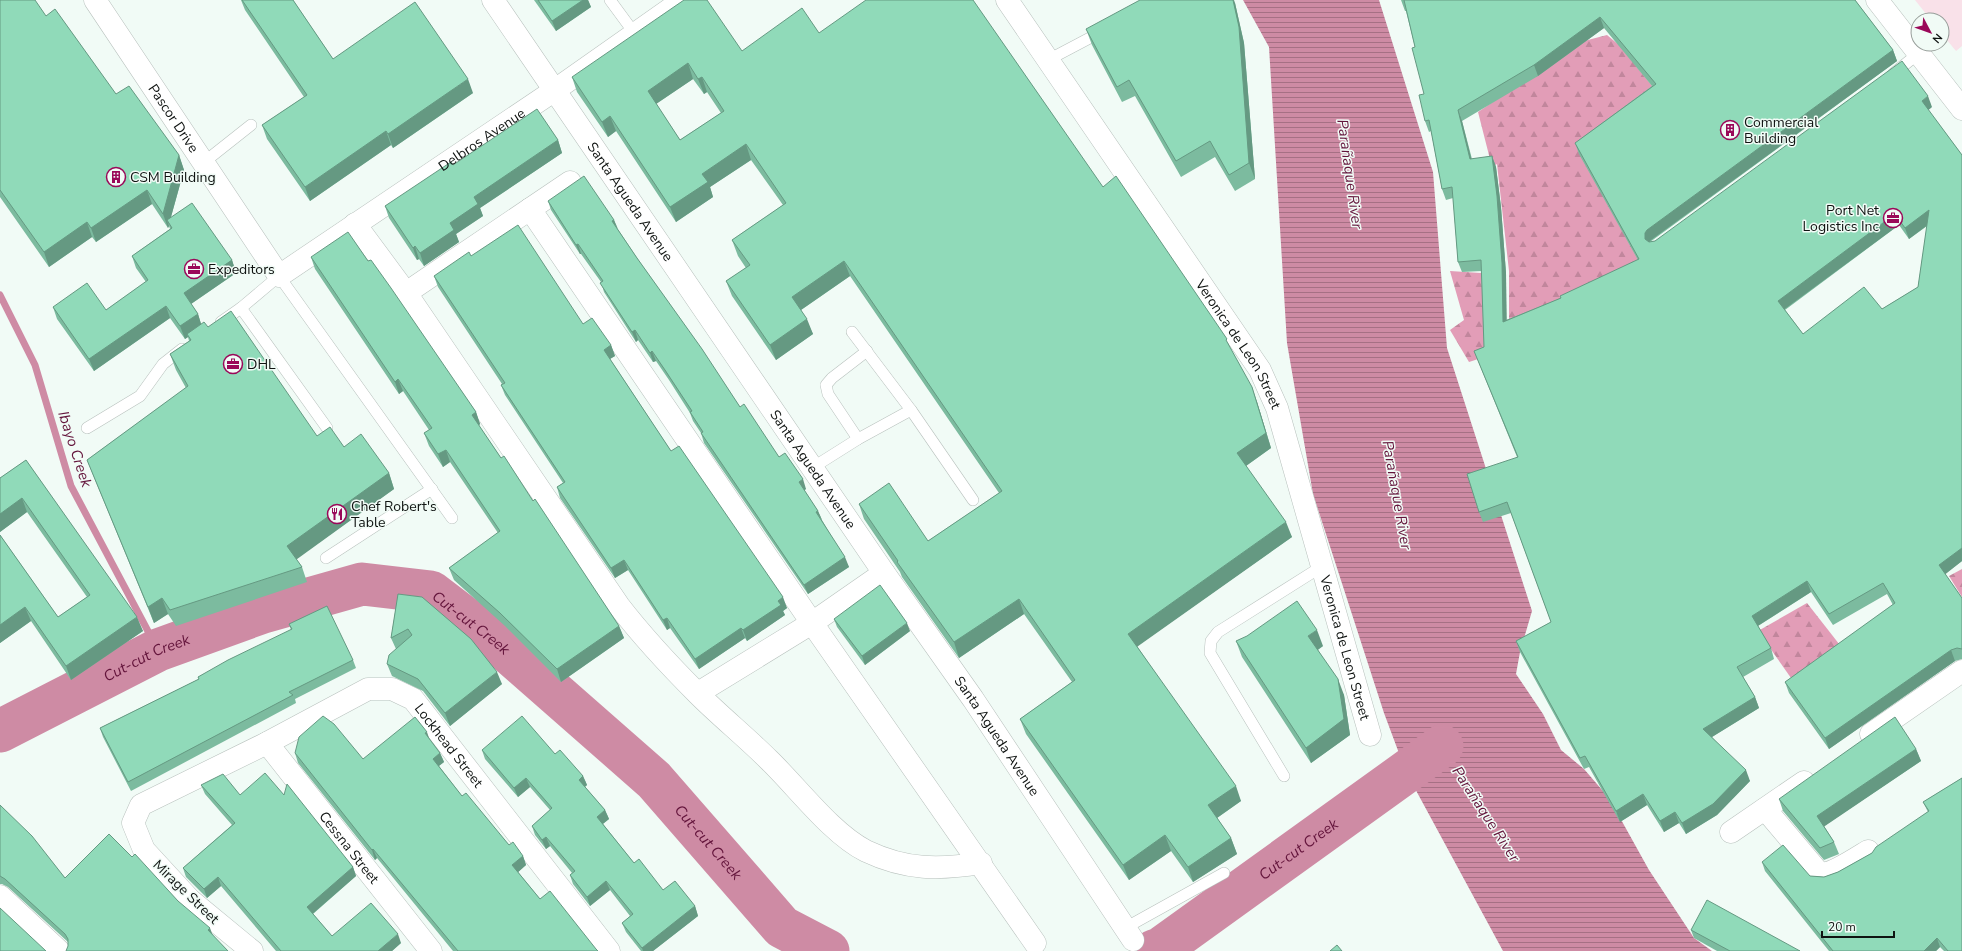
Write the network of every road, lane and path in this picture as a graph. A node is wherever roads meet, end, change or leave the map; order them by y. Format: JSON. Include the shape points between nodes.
{"nodes":[{"id":1,"x":95,"y":0,"type":"edge"},
{"id":2,"x":493,"y":0,"type":"edge"},
{"id":3,"x":610,"y":0,"type":"edge"},
{"id":4,"x":683,"y":0,"type":"edge"},
{"id":5,"x":1877,"y":0,"type":"edge"},
{"id":6,"x":1009,"y":1,"type":"edge"},
{"id":7,"x":1112,"y":26,"type":"edge"},
{"id":8,"x":635,"y":34,"type":"junction"},
{"id":9,"x":1919,"y":53,"type":"junction"},
{"id":10,"x":1048,"y":60,"type":"junction"},
{"id":11,"x":1885,"y":80,"type":"edge"},
{"id":12,"x":554,"y":90,"type":"junction"},
{"id":13,"x":1962,"y":109,"type":"edge"},
{"id":14,"x":251,"y":125,"type":"dead end"},
{"id":15,"x":203,"y":163,"type":"junction"},
{"id":16,"x":570,"y":182,"type":"dead end"},
{"id":17,"x":530,"y":209,"type":"junction"},
{"id":18,"x":356,"y":224,"type":"junction"},
{"id":19,"x":279,"y":276,"type":"junction"},
{"id":20,"x":406,"y":293,"type":"junction"},
{"id":21,"x":241,"y":308,"type":"junction"},
{"id":22,"x":209,"y":330,"type":"edge"},
{"id":23,"x":852,"y":332,"type":"dead end"},
{"id":24,"x":190,"y":344,"type":"edge"},
{"id":25,"x":867,"y":351,"type":"junction"},
{"id":26,"x":911,"y":410,"type":"junction"},
{"id":27,"x":87,"y":428,"type":"dead end"},
{"id":28,"x":327,"y":428,"type":"edge"},
{"id":29,"x":858,"y":439,"type":"junction"},
{"id":30,"x":812,"y":468,"type":"junction"},
{"id":31,"x":432,"y":489,"type":"junction"},
{"id":32,"x":973,"y":500,"type":"dead end"},
{"id":33,"x":452,"y":518,"type":"dead end"},
{"id":34,"x":326,"y":558,"type":"dead end"},
{"id":35,"x":1321,"y":566,"type":"junction"},
{"id":36,"x":884,"y":573,"type":"junction"},
{"id":37,"x":812,"y":623,"type":"junction"},
{"id":38,"x":1962,"y":671,"type":"edge"},
{"id":39,"x":698,"y":693,"type":"junction"},
{"id":40,"x":1370,"y":735,"type":"dead end"},
{"id":41,"x":267,"y":743,"type":"junction"},
{"id":42,"x":1854,"y":746,"type":"edge"},
{"id":43,"x":1822,"y":769,"type":"edge"},
{"id":44,"x":1284,"y":776,"type":"dead end"},
{"id":45,"x":1765,"y":809,"type":"junction"},
{"id":46,"x":133,"y":823,"type":"joint"},
{"id":47,"x":1731,"y":832,"type":"dead end"},
{"id":48,"x":1868,"y":851,"type":"dead end"},
{"id":49,"x":981,"y":863,"type":"junction"},
{"id":50,"x":1224,"y":873,"type":"dead end"},
{"id":51,"x":0,"y":896,"type":"edge"},
{"id":52,"x":1129,"y":934,"type":"joint"},
{"id":53,"x":1036,"y":943,"type":"dead end"},
{"id":54,"x":60,"y":951,"type":"edge"},
{"id":55,"x":252,"y":951,"type":"edge"},
{"id":56,"x":431,"y":951,"type":"edge"},
{"id":57,"x":609,"y":951,"type":"edge"}],
"edges":[{"from":1,"to":15,"type":"street","name":"Pascor Drive"},
{"from":2,"to":12,"type":"street","name":"Santa Agueda Avenue"},
{"from":3,"to":8,"type":"lane"},
{"from":4,"to":8,"type":"street","name":"Delbros Avenue"},
{"from":5,"to":9,"type":"street"},
{"from":6,"to":10,"type":"street","name":"Veronica de Leon Street"},
{"from":7,"to":10,"type":"lane"},
{"from":8,"to":12,"type":"street","name":"Delbros Avenue"},
{"from":9,"to":11,"type":"lane"},
{"from":9,"to":13,"type":"street"},
{"from":10,"to":35,"type":"street","name":"Veronica de Leon Street","via":[[1260,370],[1277,408]]},
{"from":12,"to":18,"type":"street","name":"Delbros Avenue"},
{"from":12,"to":30,"type":"street","name":"Santa Agueda Avenue"},
{"from":14,"to":15,"type":"lane"},
{"from":15,"to":19,"type":"street","name":"Pascor Drive"},
{"from":16,"to":17,"type":"street"},
{"from":17,"to":20,"type":"street"},
{"from":17,"to":37,"type":"street"},
{"from":18,"to":19,"type":"street","name":"Delbros Avenue"},
{"from":18,"to":20,"type":"street"},
{"from":19,"to":21,"type":"lane"},
{"from":19,"to":31,"type":"lane"},
{"from":20,"to":39,"type":"street","via":[[619,606],[638,631]]},
{"from":21,"to":22,"type":"lane"},
{"from":21,"to":28,"type":"lane"},
{"from":23,"to":25,"type":"lane"},
{"from":24,"to":27,"type":"lane","via":[[163,364],[140,396]]},
{"from":25,"to":26,"type":"lane"},
{"from":25,"to":29,"type":"lane","via":[[826,385],[828,394]]},
{"from":26,"to":29,"type":"lane"},
{"from":26,"to":32,"type":"lane"},
{"from":29,"to":30,"type":"lane"},
{"from":30,"to":36,"type":"street","name":"Santa Agueda Avenue"},
{"from":31,"to":33,"type":"lane"},
{"from":31,"to":34,"type":"lane"},
{"from":35,"to":40,"type":"street","name":"Veronica de Leon Street"},
{"from":35,"to":44,"type":"lane","via":[[1218,632],[1211,641],[1210,653]]},
{"from":36,"to":37,"type":"street"},
{"from":36,"to":52,"type":"street","name":"Santa Agueda Avenue","via":[[973,699]]},
{"from":37,"to":39,"type":"street"},
{"from":37,"to":49,"type":"street"},
{"from":38,"to":42,"type":"street"},
{"from":39,"to":49,"type":"street","via":[[769,759],[841,834],[865,850],[887,860],[916,868],[953,868]]},
{"from":41,"to":46,"type":"street","name":"Lockhead Street","via":[[141,805]]},
{"from":41,"to":56,"type":"street","name":"Cessna Street"},
{"from":41,"to":57,"type":"street","name":"Lockhead Street","via":[[368,689],[392,689],[413,699]]},
{"from":43,"to":45,"type":"street"},
{"from":45,"to":47,"type":"street"},
{"from":45,"to":48,"type":"street","via":[[1819,873],[1836,868]]},
{"from":46,"to":55,"type":"street","name":"Mirage Street","via":[[144,850],[190,900]]},
{"from":49,"to":53,"type":"street"},
{"from":50,"to":52,"type":"lane"},
{"from":51,"to":54,"type":"street"}]}
